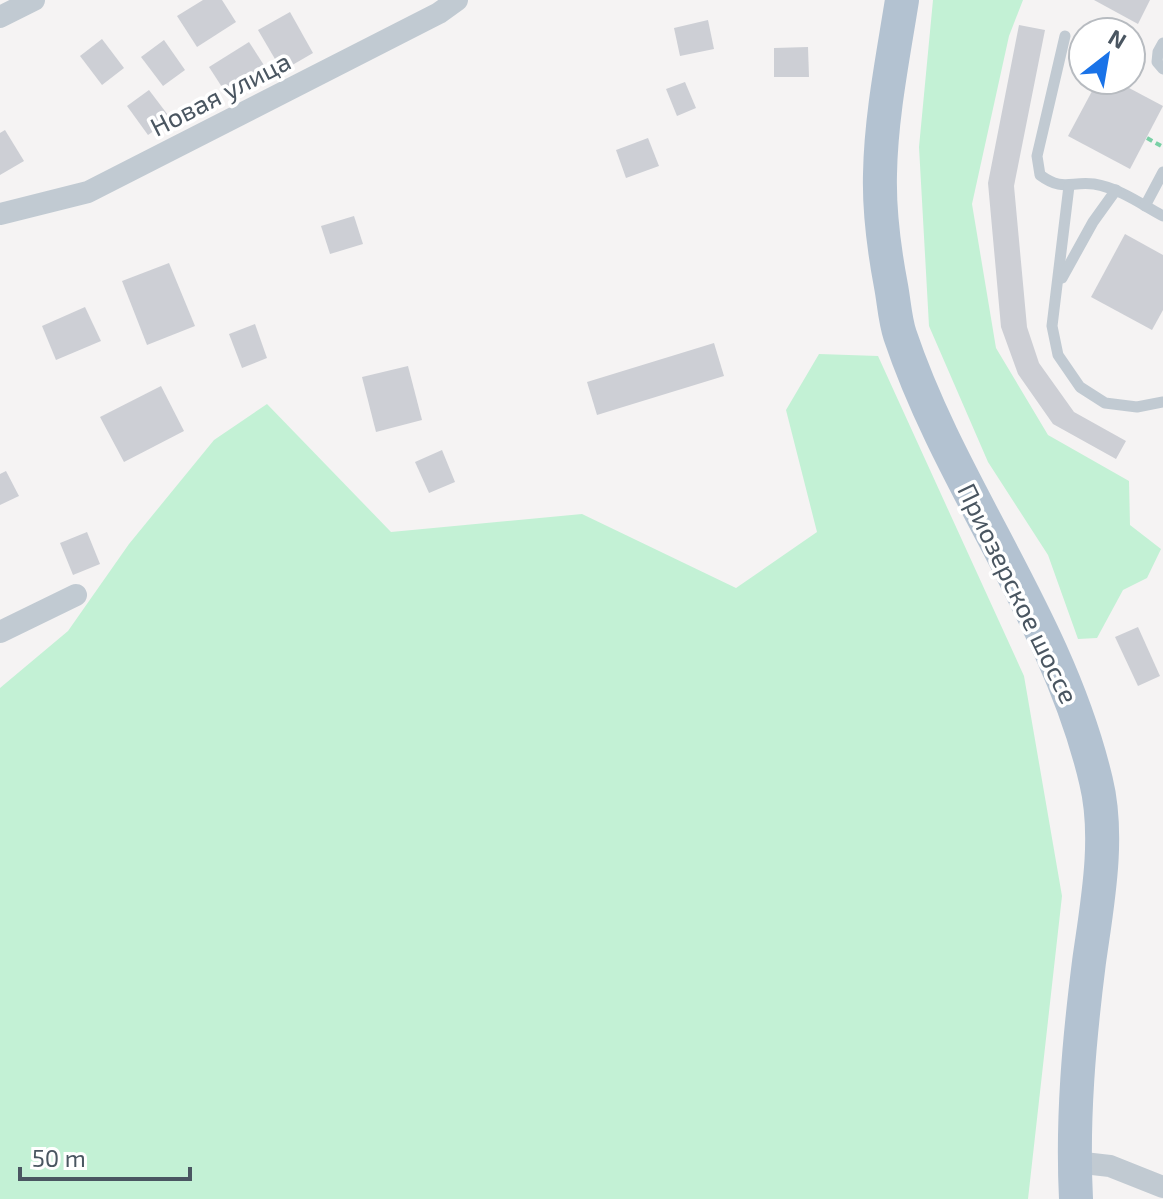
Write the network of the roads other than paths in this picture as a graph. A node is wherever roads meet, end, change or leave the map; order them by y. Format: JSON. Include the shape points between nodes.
{"nodes":[{"id":1,"x":34,"y":0,"type":"edge"},
{"id":2,"x":457,"y":0,"type":"edge"},
{"id":3,"x":902,"y":0,"type":"edge"},
{"id":4,"x":0,"y":17,"type":"edge"},
{"id":5,"x":1065,"y":36,"type":"dead end"},
{"id":6,"x":1163,"y":43,"type":"edge"},
{"id":7,"x":1163,"y":69,"type":"edge"},
{"id":8,"x":1163,"y":172,"type":"edge"},
{"id":9,"x":1069,"y":186,"type":"junction"},
{"id":10,"x":1116,"y":190,"type":"junction"},
{"id":11,"x":1145,"y":206,"type":"junction"},
{"id":12,"x":0,"y":214,"type":"edge"},
{"id":13,"x":1163,"y":216,"type":"edge"},
{"id":14,"x":1058,"y":286,"type":"junction"},
{"id":15,"x":1163,"y":402,"type":"edge"},
{"id":16,"x":76,"y":595,"type":"dead end"},
{"id":17,"x":0,"y":632,"type":"edge"},
{"id":18,"x":1075,"y":1162,"type":"junction"},
{"id":19,"x":1163,"y":1187,"type":"edge"},
{"id":20,"x":1076,"y":1199,"type":"edge"}],
"edges":[{"from":1,"to":4,"type":"street"},
{"from":2,"to":12,"type":"street","name":"Новая улица","via":[[88,192]]},
{"from":3,"to":18,"type":"main road","name":"Приозерское шоссе","via":[[880,174],[882,233],[899,333],[942,434],[1052,648],[1097,784],[1099,897],[1076,1072]]},
{"from":5,"to":9,"type":"lane","via":[[1037,156],[1040,175],[1054,185]]},
{"from":6,"to":7,"type":"lane","via":[[1157,62]]},
{"from":8,"to":11,"type":"lane"},
{"from":9,"to":10,"type":"lane"},
{"from":9,"to":14,"type":"lane"},
{"from":10,"to":11,"type":"lane"},
{"from":10,"to":14,"type":"lane"},
{"from":11,"to":13,"type":"lane"},
{"from":14,"to":15,"type":"lane","via":[[1052,326],[1058,355],[1080,387],[1105,403],[1137,407]]},
{"from":16,"to":17,"type":"street"},
{"from":18,"to":19,"type":"street","via":[[1110,1166]]},
{"from":18,"to":20,"type":"main road","name":"Приозерское шоссе"}]}
